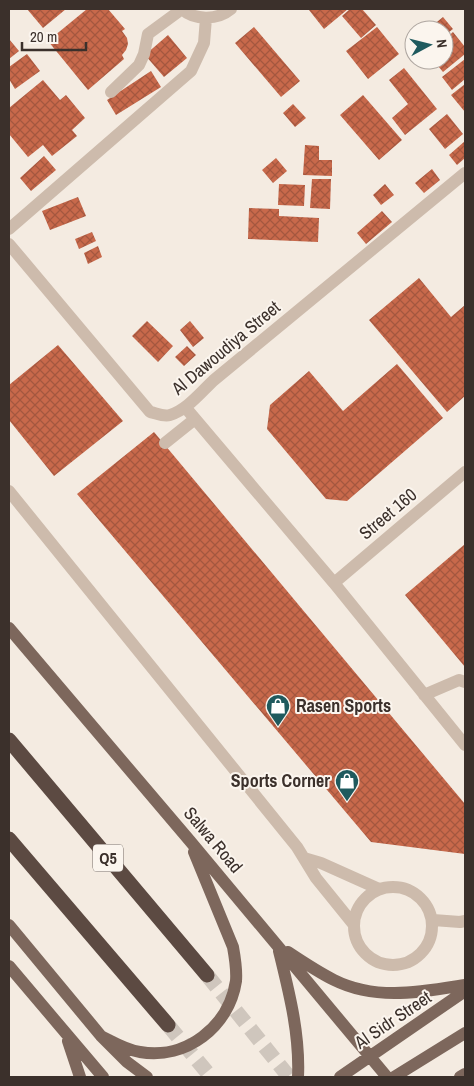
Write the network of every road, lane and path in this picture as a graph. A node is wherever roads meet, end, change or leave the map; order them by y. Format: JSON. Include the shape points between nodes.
{"nodes":[{"id":1,"x":182,"y":9,"type":"edge"},
{"id":2,"x":231,"y":9,"type":"edge"},
{"id":3,"x":206,"y":18,"type":"junction"},
{"id":4,"x":111,"y":92,"type":"dead end"},
{"id":5,"x":465,"y":173,"type":"edge"},
{"id":6,"x":9,"y":229,"type":"edge"},
{"id":7,"x":9,"y":244,"type":"edge"},
{"id":8,"x":185,"y":407,"type":"junction"},
{"id":9,"x":195,"y":419,"type":"junction"},
{"id":10,"x":165,"y":443,"type":"dead end"},
{"id":11,"x":465,"y":472,"type":"edge"},
{"id":12,"x":9,"y":491,"type":"edge"},
{"id":13,"x":334,"y":583,"type":"junction"},
{"id":14,"x":9,"y":628,"type":"edge"},
{"id":15,"x":465,"y":682,"type":"edge"},
{"id":16,"x":424,"y":695,"type":"junction"},
{"id":17,"x":9,"y":740,"type":"edge"},
{"id":18,"x":465,"y":745,"type":"edge"},
{"id":19,"x":9,"y":839,"type":"edge"},
{"id":20,"x":190,"y":840,"type":"junction"},
{"id":21,"x":304,"y":858,"type":"junction"},
{"id":22,"x":379,"y":889,"type":"junction"},
{"id":23,"x":432,"y":920,"type":"junction"},
{"id":24,"x":465,"y":921,"type":"edge"},
{"id":25,"x":9,"y":924,"type":"edge"},
{"id":26,"x":354,"y":925,"type":"junction"},
{"id":27,"x":278,"y":946,"type":"junction"},
{"id":28,"x":9,"y":966,"type":"edge"},
{"id":29,"x":207,"y":975,"type":"tunnel mouth"},
{"id":30,"x":465,"y":985,"type":"edge"},
{"id":31,"x":465,"y":991,"type":"edge"},
{"id":32,"x":168,"y":1024,"type":"tunnel mouth"},
{"id":33,"x":465,"y":1033,"type":"edge"},
{"id":34,"x":66,"y":1034,"type":"junction"},
{"id":35,"x":101,"y":1036,"type":"junction"},
{"id":36,"x":370,"y":1056,"type":"junction"},
{"id":37,"x":465,"y":1074,"type":"edge"},
{"id":38,"x":80,"y":1077,"type":"edge"},
{"id":39,"x":102,"y":1077,"type":"edge"},
{"id":40,"x":147,"y":1077,"type":"edge"},
{"id":41,"x":298,"y":1077,"type":"edge"},
{"id":42,"x":340,"y":1077,"type":"edge"},
{"id":43,"x":387,"y":1077,"type":"edge"},
{"id":44,"x":394,"y":1077,"type":"edge"},
{"id":45,"x":460,"y":1077,"type":"edge"}],
"edges":[{"from":1,"to":3,"type":"street","via":[[187,14]]},
{"from":1,"to":4,"type":"street","via":[[148,34],[139,65]]},
{"from":2,"to":3,"type":"street","via":[[224,15]]},
{"from":3,"to":6,"type":"street","via":[[204,43],[191,71]]},
{"from":5,"to":8,"type":"street","name":"Al Dawoudiya Street"},
{"from":7,"to":8,"type":"street","name":"Al Dawoudiya Street","via":[[150,412],[170,415]]},
{"from":8,"to":9,"type":"street"},
{"from":9,"to":10,"type":"street"},
{"from":9,"to":13,"type":"street"},
{"from":11,"to":13,"type":"street","name":"Street 160"},
{"from":12,"to":21,"type":"street"},
{"from":13,"to":16,"type":"street"},
{"from":14,"to":20,"type":"main road","name":"Salwa Road"},
{"from":15,"to":16,"type":"street","via":[[459,680]]},
{"from":16,"to":18,"type":"street"},
{"from":17,"to":29,"type":"highway","number":"Q5"},
{"from":19,"to":32,"type":"highway"},
{"from":20,"to":27,"type":"main road","name":"Salwa Road"},
{"from":20,"to":35,"type":"main road","via":[[233,947],[236,980],[227,1009],[210,1032],[172,1052],[139,1052]]},
{"from":21,"to":22,"type":"street"},
{"from":21,"to":26,"type":"street"},
{"from":22,"to":23,"type":"street","via":[[396,886],[413,892],[426,904]]},
{"from":22,"to":26,"type":"street","via":[[366,897],[357,910]]},
{"from":23,"to":24,"type":"street"},
{"from":23,"to":26,"type":"street","via":[[431,937],[423,952],[409,962],[392,965],[376,961],[363,950]]},
{"from":25,"to":35,"type":"main road"},
{"from":27,"to":30,"type":"main road","via":[[334,980],[372,992],[419,993]]},
{"from":27,"to":36,"type":"main road","name":"Salwa Road"},
{"from":27,"to":41,"type":"main road","via":[[294,1012]]},
{"from":28,"to":34,"type":"main road"},
{"from":31,"to":36,"type":"main road","name":"Al Sidr Street"},
{"from":33,"to":44,"type":"main road"},
{"from":34,"to":38,"type":"main road"},
{"from":34,"to":39,"type":"main road"},
{"from":35,"to":40,"type":"main road"},
{"from":36,"to":42,"type":"main road","name":"Al Sidr Street"},
{"from":36,"to":43,"type":"main road","name":"Salwa Road"},
{"from":37,"to":45,"type":"main road"}]}
